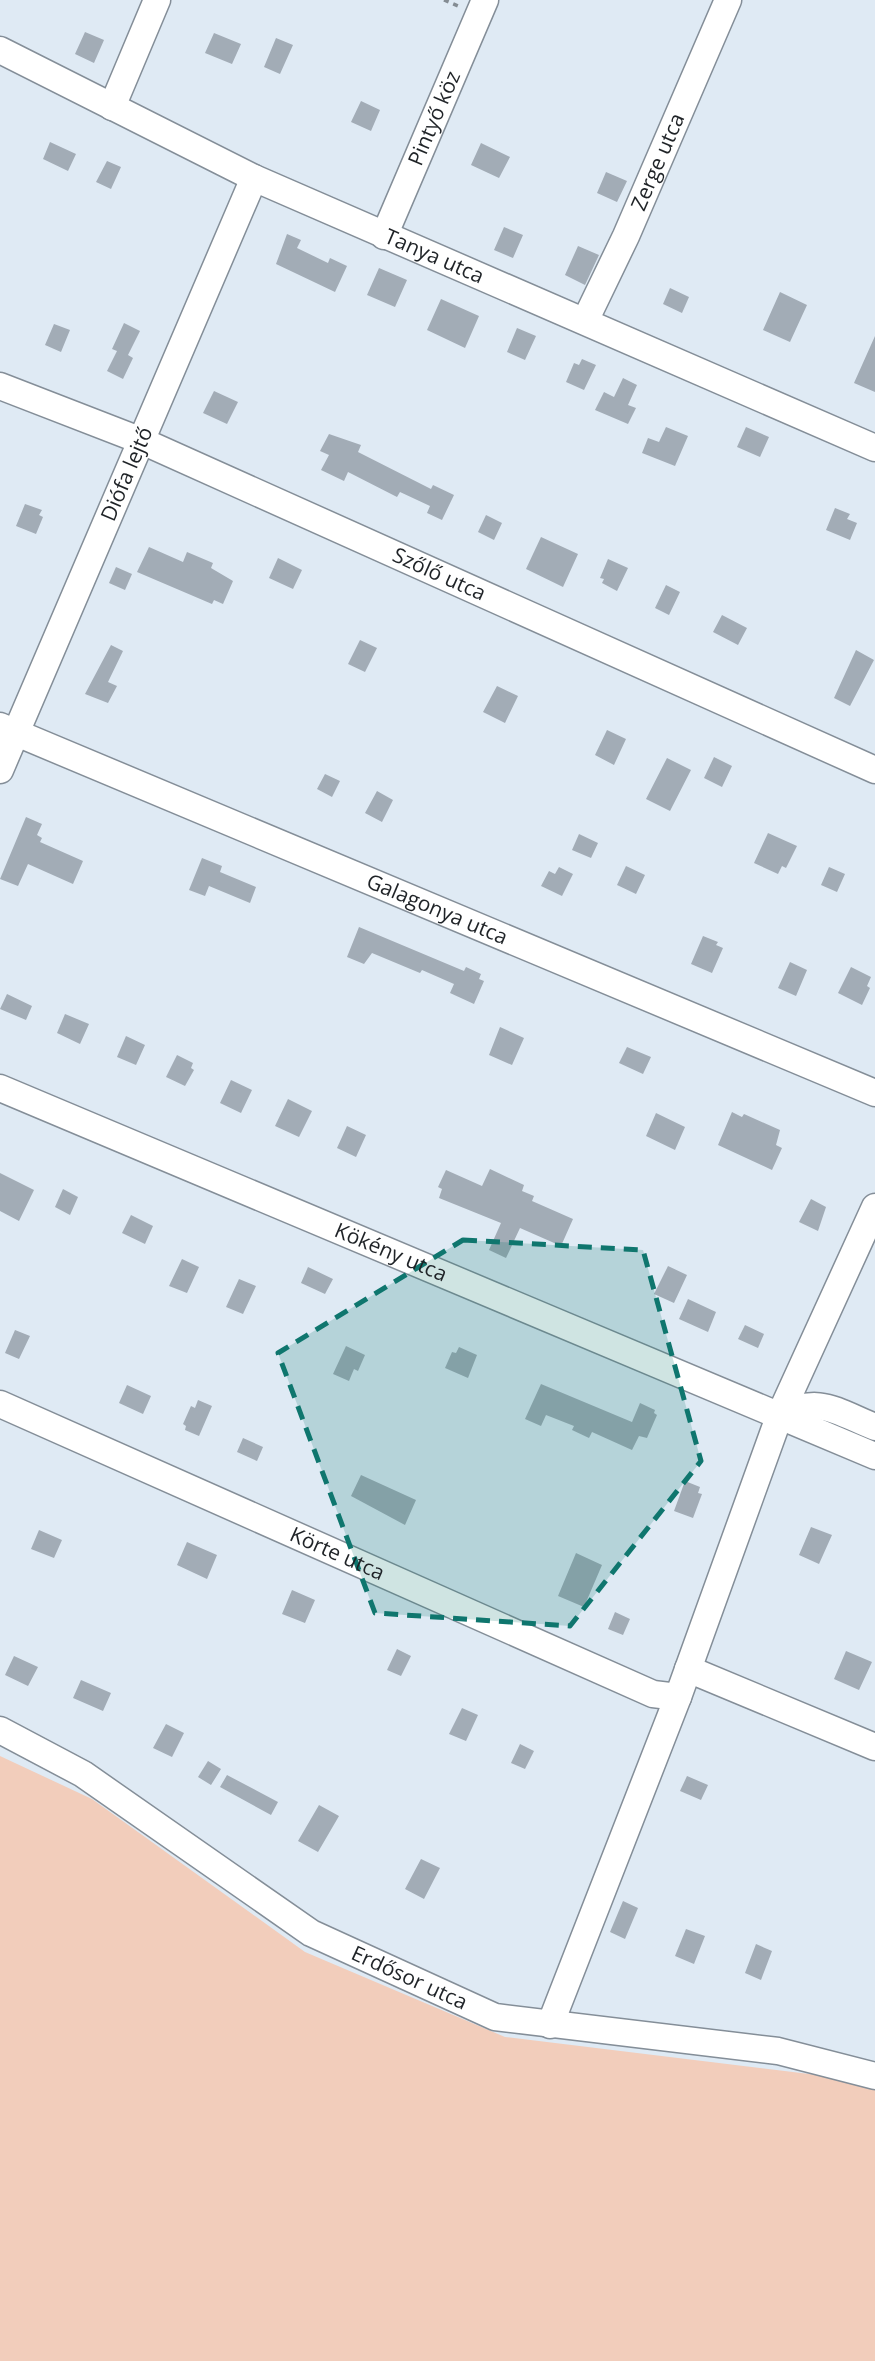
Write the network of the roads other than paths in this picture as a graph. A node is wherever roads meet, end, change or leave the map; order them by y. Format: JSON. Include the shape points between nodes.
{"nodes":[{"id":1,"x":157,"y":0,"type":"edge"},
{"id":2,"x":485,"y":0,"type":"edge"},
{"id":3,"x":728,"y":0,"type":"edge"},
{"id":4,"x":0,"y":50,"type":"edge"},
{"id":5,"x":112,"y":107,"type":"junction"},
{"id":6,"x":254,"y":178,"type":"junction"},
{"id":7,"x":384,"y":236,"type":"junction"},
{"id":8,"x":585,"y":321,"type":"junction"},
{"id":9,"x":0,"y":386,"type":"edge"},
{"id":10,"x":142,"y":441,"type":"junction"},
{"id":11,"x":875,"y":448,"type":"edge"},
{"id":12,"x":9,"y":729,"type":"edge"},
{"id":13,"x":0,"y":770,"type":"edge"},
{"id":14,"x":875,"y":770,"type":"edge"},
{"id":15,"x":0,"y":1088,"type":"edge"},
{"id":16,"x":875,"y":1093,"type":"edge"},
{"id":17,"x":875,"y":1207,"type":"edge"},
{"id":18,"x":0,"y":1404,"type":"edge"},
{"id":19,"x":779,"y":1417,"type":"junction"},
{"id":20,"x":875,"y":1427,"type":"edge"},
{"id":21,"x":875,"y":1456,"type":"edge"},
{"id":22,"x":688,"y":1669,"type":"junction"},
{"id":23,"x":678,"y":1697,"type":"junction"},
{"id":24,"x":0,"y":1730,"type":"edge"},
{"id":25,"x":875,"y":1747,"type":"edge"},
{"id":26,"x":550,"y":2025,"type":"junction"},
{"id":27,"x":875,"y":2076,"type":"edge"}],
"edges":[{"from":1,"to":5,"type":"street"},
{"from":2,"to":7,"type":"street","name":"Pintyő köz"},
{"from":3,"to":8,"type":"street","name":"Zerge utca"},
{"from":4,"to":5,"type":"street","name":"Tanya utca"},
{"from":5,"to":6,"type":"street","name":"Tanya utca"},
{"from":6,"to":7,"type":"street","name":"Tanya utca"},
{"from":6,"to":10,"type":"street","name":"Diófa lejtő"},
{"from":7,"to":8,"type":"street","name":"Tanya utca"},
{"from":8,"to":11,"type":"street","name":"Tanya utca"},
{"from":9,"to":10,"type":"street","name":"Szőlő utca"},
{"from":10,"to":12,"type":"street","name":"Diófa lejtő"},
{"from":10,"to":14,"type":"street","name":"Szőlő utca"},
{"from":12,"to":13,"type":"street","name":"Diófa lejtő"},
{"from":12,"to":16,"type":"street","name":"Galagonya utca"},
{"from":15,"to":19,"type":"street","name":"Kökény utca"},
{"from":17,"to":19,"type":"street"},
{"from":18,"to":23,"type":"street","name":"Körte utca","via":[[653,1694]]},
{"from":19,"to":20,"type":"street","via":[[811,1404]]},
{"from":19,"to":21,"type":"street","name":"Kökény utca"},
{"from":19,"to":22,"type":"street"},
{"from":22,"to":23,"type":"street"},
{"from":22,"to":25,"type":"street"},
{"from":23,"to":26,"type":"street"},
{"from":24,"to":26,"type":"street","name":"Erdősor utca","via":[[83,1774],[312,1933],[495,2017]]},
{"from":26,"to":27,"type":"street","name":"Erdősor utca","via":[[778,2051]]}]}
